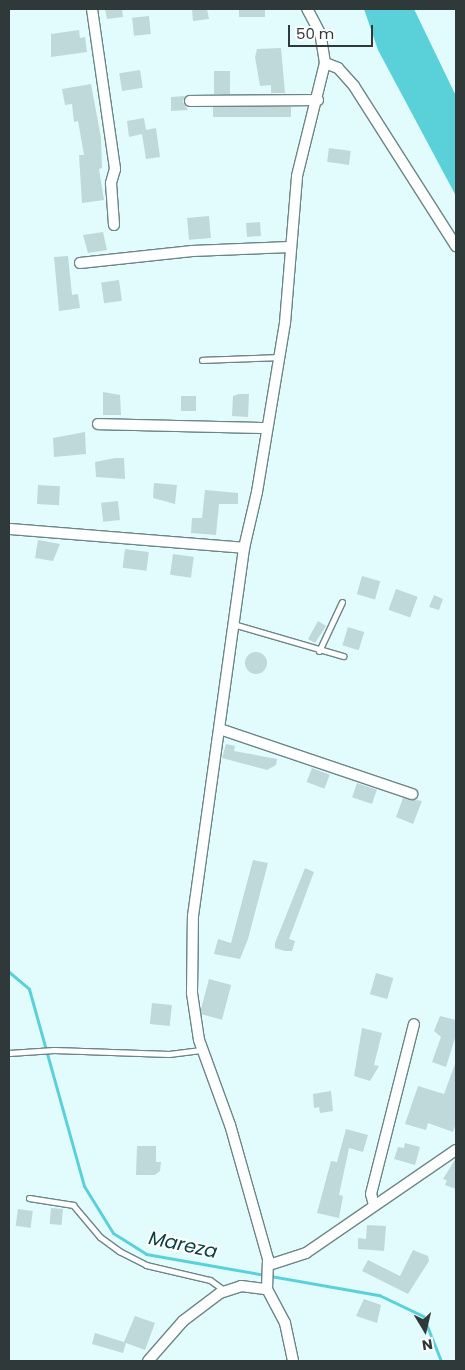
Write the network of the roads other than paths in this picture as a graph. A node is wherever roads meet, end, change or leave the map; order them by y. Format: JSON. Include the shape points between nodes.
{"nodes":[{"id":1,"x":92,"y":9,"type":"edge"},
{"id":2,"x":306,"y":9,"type":"edge"},
{"id":3,"x":325,"y":63,"type":"junction"},
{"id":4,"x":190,"y":100,"type":"dead end"},
{"id":5,"x":318,"y":100,"type":"junction"},
{"id":6,"x":114,"y":226,"type":"dead end"},
{"id":7,"x":456,"y":246,"type":"edge"},
{"id":8,"x":290,"y":248,"type":"junction"},
{"id":9,"x":80,"y":263,"type":"dead end"},
{"id":10,"x":280,"y":356,"type":"junction"},
{"id":11,"x":202,"y":360,"type":"dead end"},
{"id":12,"x":98,"y":424,"type":"dead end"},
{"id":13,"x":267,"y":428,"type":"junction"},
{"id":14,"x":9,"y":529,"type":"edge"},
{"id":15,"x":244,"y":548,"type":"junction"},
{"id":16,"x":342,"y":602,"type":"dead end"},
{"id":17,"x":232,"y":624,"type":"junction"},
{"id":18,"x":320,"y":652,"type":"junction"},
{"id":19,"x":343,"y":656,"type":"dead end"},
{"id":20,"x":220,"y":729,"type":"junction"},
{"id":21,"x":412,"y":794,"type":"dead end"},
{"id":22,"x":414,"y":1024,"type":"dead end"},
{"id":23,"x":201,"y":1050,"type":"junction"},
{"id":24,"x":9,"y":1053,"type":"edge"},
{"id":25,"x":456,"y":1150,"type":"edge"},
{"id":26,"x":29,"y":1198,"type":"dead end"},
{"id":27,"x":374,"y":1205,"type":"junction"},
{"id":28,"x":270,"y":1267,"type":"junction"},
{"id":29,"x":267,"y":1284,"type":"junction"},
{"id":30,"x":224,"y":1290,"type":"junction"},
{"id":31,"x":148,"y":1361,"type":"edge"},
{"id":32,"x":293,"y":1361,"type":"edge"}],
"edges":[{"from":1,"to":6,"type":"street","via":[[115,169],[111,183]]},
{"from":2,"to":3,"type":"street","via":[[320,34]]},
{"from":3,"to":5,"type":"street"},
{"from":3,"to":7,"type":"street","via":[[338,68],[354,86]]},
{"from":4,"to":5,"type":"street"},
{"from":5,"to":8,"type":"street","via":[[301,156]]},
{"from":8,"to":9,"type":"street","via":[[192,251]]},
{"from":8,"to":10,"type":"street"},
{"from":10,"to":11,"type":"lane"},
{"from":10,"to":13,"type":"street"},
{"from":12,"to":13,"type":"street"},
{"from":13,"to":15,"type":"street"},
{"from":14,"to":15,"type":"street"},
{"from":15,"to":17,"type":"street"},
{"from":16,"to":18,"type":"lane"},
{"from":17,"to":18,"type":"lane"},
{"from":17,"to":20,"type":"street"},
{"from":18,"to":19,"type":"lane"},
{"from":20,"to":21,"type":"street"},
{"from":20,"to":23,"type":"street","via":[[193,916],[192,993]]},
{"from":22,"to":27,"type":"street","via":[[372,1194]]},
{"from":23,"to":24,"type":"lane","via":[[169,1054],[54,1050]]},
{"from":23,"to":28,"type":"street","via":[[230,1125]]},
{"from":25,"to":27,"type":"street"},
{"from":26,"to":30,"type":"lane","via":[[73,1204],[100,1237],[118,1251],[146,1265],[210,1280]]},
{"from":27,"to":28,"type":"street","via":[[306,1253]]},
{"from":28,"to":29,"type":"street"},
{"from":29,"to":30,"type":"street"},
{"from":29,"to":32,"type":"street","via":[[285,1323]]},
{"from":30,"to":31,"type":"street","via":[[183,1322]]}]}
